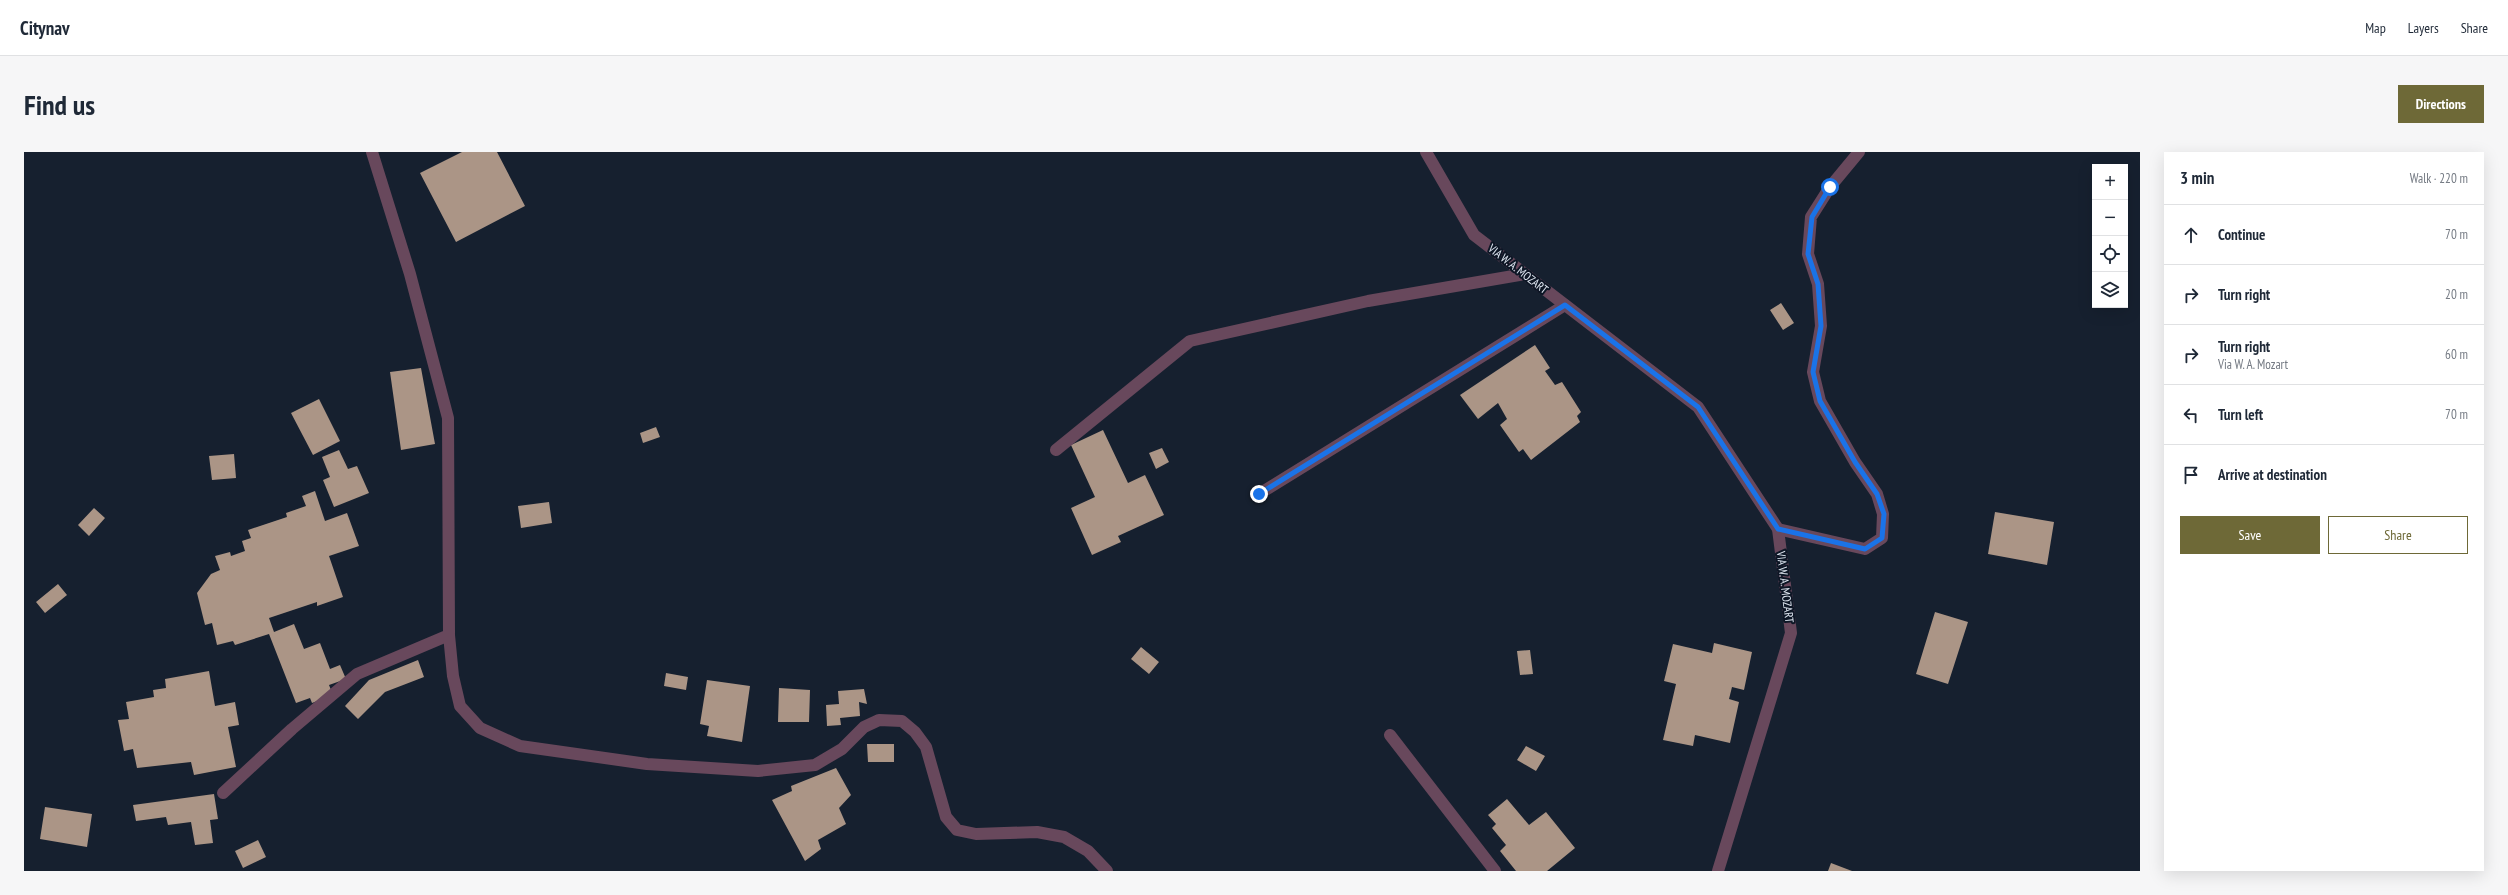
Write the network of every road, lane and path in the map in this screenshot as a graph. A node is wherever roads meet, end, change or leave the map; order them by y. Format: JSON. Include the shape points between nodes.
{"nodes":[{"id":1,"x":372,"y":152,"type":"edge"},
{"id":2,"x":1426,"y":152,"type":"edge"},
{"id":3,"x":1860,"y":152,"type":"edge"},
{"id":4,"x":1525,"y":274,"type":"junction"},
{"id":5,"x":1565,"y":305,"type":"junction"},
{"id":6,"x":1056,"y":450,"type":"dead end"},
{"id":7,"x":1259,"y":494,"type":"dead end"},
{"id":8,"x":1778,"y":529,"type":"junction"},
{"id":9,"x":449,"y":635,"type":"junction"},
{"id":10,"x":1390,"y":735,"type":"dead end"},
{"id":11,"x":223,"y":793,"type":"dead end"},
{"id":12,"x":1106,"y":871,"type":"edge"},
{"id":13,"x":1495,"y":871,"type":"edge"},
{"id":14,"x":1718,"y":871,"type":"edge"}],
"edges":[{"from":1,"to":9,"type":"street","via":[[410,274],[448,418]]},
{"from":2,"to":4,"type":"street","name":"VIA W. A. MOZART","via":[[1474,235]]},
{"from":3,"to":8,"type":"street","via":[[1830,187],[1812,217],[1808,254],[1818,284],[1821,326],[1813,372],[1820,401],[1855,462],[1877,494],[1884,514],[1882,538],[1865,549]]},
{"from":4,"to":5,"type":"street","name":"VIA W. A. MOZART"},
{"from":4,"to":6,"type":"street","via":[[1368,301],[1190,341]]},
{"from":5,"to":7,"type":"street"},
{"from":5,"to":8,"type":"street","name":"VIA W. A. MOZART","via":[[1698,407]]},
{"from":8,"to":14,"type":"street","name":"VIA W. A. MOZART","via":[[1791,633]]},
{"from":9,"to":11,"type":"street","via":[[357,674],[292,729]]},
{"from":9,"to":12,"type":"street","via":[[453,676],[460,706],[480,728],[520,746],[647,764],[758,771],[815,765],[842,749],[864,727],[879,720],[902,721],[915,732],[926,747],[946,818],[957,830],[976,834],[1037,832],[1064,838],[1088,851]]},
{"from":10,"to":13,"type":"street"}]}
